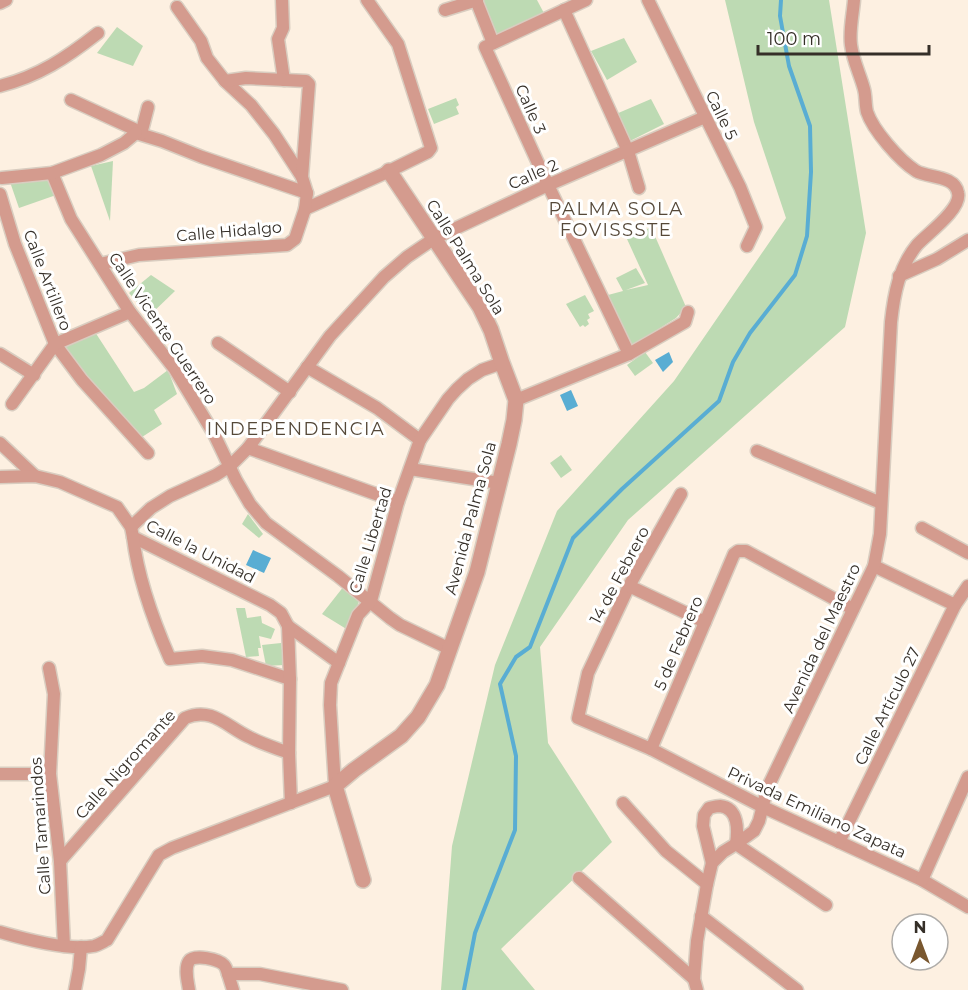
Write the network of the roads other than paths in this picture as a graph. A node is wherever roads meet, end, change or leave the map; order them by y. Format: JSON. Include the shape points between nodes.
{"nodes":[{"id":1,"x":6,"y":0,"type":"edge"},
{"id":2,"x":282,"y":0,"type":"edge"},
{"id":3,"x":367,"y":0,"type":"edge"},
{"id":4,"x":477,"y":0,"type":"edge"},
{"id":5,"x":586,"y":0,"type":"edge"},
{"id":6,"x":648,"y":0,"type":"edge"},
{"id":7,"x":854,"y":0,"type":"edge"},
{"id":8,"x":0,"y":3,"type":"edge"},
{"id":9,"x":177,"y":7,"type":"dead end"},
{"id":10,"x":445,"y":10,"type":"dead end"},
{"id":11,"x":564,"y":10,"type":"junction"},
{"id":12,"x":98,"y":33,"type":"dead end"},
{"id":13,"x":493,"y":43,"type":"junction"},
{"id":14,"x":284,"y":80,"type":"junction"},
{"id":15,"x":225,"y":81,"type":"junction"},
{"id":16,"x":0,"y":86,"type":"edge"},
{"id":17,"x":71,"y":100,"type":"dead end"},
{"id":18,"x":148,"y":107,"type":"dead end"},
{"id":19,"x":705,"y":117,"type":"junction"},
{"id":20,"x":139,"y":134,"type":"junction"},
{"id":21,"x":628,"y":151,"type":"junction"},
{"id":22,"x":388,"y":171,"type":"junction"},
{"id":23,"x":52,"y":173,"type":"junction"},
{"id":24,"x":302,"y":177,"type":"junction"},
{"id":25,"x":1,"y":180,"type":"edge"},
{"id":26,"x":548,"y":185,"type":"junction"},
{"id":27,"x":639,"y":188,"type":"dead end"},
{"id":28,"x":307,"y":193,"type":"junction"},
{"id":29,"x":0,"y":194,"type":"edge"},
{"id":30,"x":305,"y":209,"type":"junction"},
{"id":31,"x":435,"y":238,"type":"junction"},
{"id":32,"x":968,"y":240,"type":"edge"},
{"id":33,"x":747,"y":246,"type":"dead end"},
{"id":34,"x":100,"y":264,"type":"junction"},
{"id":35,"x":899,"y":276,"type":"junction"},
{"id":36,"x":130,"y":312,"type":"junction"},
{"id":37,"x":688,"y":312,"type":"dead end"},
{"id":38,"x":218,"y":343,"type":"dead end"},
{"id":39,"x":55,"y":345,"type":"junction"},
{"id":40,"x":0,"y":354,"type":"edge"},
{"id":41,"x":629,"y":354,"type":"junction"},
{"id":42,"x":502,"y":363,"type":"junction"},
{"id":43,"x":307,"y":367,"type":"junction"},
{"id":44,"x":34,"y":375,"type":"junction"},
{"id":45,"x":290,"y":392,"type":"junction"},
{"id":46,"x":516,"y":400,"type":"junction"},
{"id":47,"x":12,"y":404,"type":"dead end"},
{"id":48,"x":420,"y":440,"type":"junction"},
{"id":49,"x":0,"y":443,"type":"edge"},
{"id":50,"x":248,"y":448,"type":"junction"},
{"id":51,"x":757,"y":451,"type":"dead end"},
{"id":52,"x":148,"y":453,"type":"dead end"},
{"id":53,"x":230,"y":466,"type":"junction"},
{"id":54,"x":410,"y":469,"type":"junction"},
{"id":55,"x":35,"y":476,"type":"junction"},
{"id":56,"x":0,"y":477,"type":"edge"},
{"id":57,"x":499,"y":483,"type":"junction"},
{"id":58,"x":681,"y":494,"type":"dead end"},
{"id":59,"x":398,"y":502,"type":"junction"},
{"id":60,"x":881,"y":503,"type":"junction"},
{"id":61,"x":922,"y":528,"type":"dead end"},
{"id":62,"x":132,"y":532,"type":"junction"},
{"id":63,"x":968,"y":553,"type":"edge"},
{"id":64,"x":874,"y":566,"type":"junction"},
{"id":65,"x":629,"y":586,"type":"junction"},
{"id":66,"x":968,"y":586,"type":"edge"},
{"id":67,"x":371,"y":601,"type":"junction"},
{"id":68,"x":955,"y":605,"type":"junction"},
{"id":69,"x":853,"y":609,"type":"junction"},
{"id":70,"x":705,"y":622,"type":"junction"},
{"id":71,"x":288,"y":626,"type":"junction"},
{"id":72,"x":450,"y":649,"type":"junction"},
{"id":73,"x":339,"y":663,"type":"junction"},
{"id":74,"x":49,"y":668,"type":"dead end"},
{"id":75,"x":290,"y":679,"type":"junction"},
{"id":76,"x":651,"y":749,"type":"junction"},
{"id":77,"x":289,"y":753,"type":"junction"},
{"id":78,"x":0,"y":774,"type":"edge"},
{"id":79,"x":50,"y":774,"type":"junction"},
{"id":80,"x":968,"y":777,"type":"edge"},
{"id":81,"x":344,"y":778,"type":"junction"},
{"id":82,"x":291,"y":803,"type":"junction"},
{"id":83,"x":623,"y":803,"type":"dead end"},
{"id":84,"x":763,"y":807,"type":"junction"},
{"id":85,"x":839,"y":842,"type":"junction"},
{"id":86,"x":736,"y":844,"type":"junction"},
{"id":87,"x":60,"y":861,"type":"junction"},
{"id":88,"x":712,"y":863,"type":"junction"},
{"id":89,"x":579,"y":878,"type":"dead end"},
{"id":90,"x":363,"y":880,"type":"dead end"},
{"id":91,"x":922,"y":880,"type":"junction"},
{"id":92,"x":706,"y":884,"type":"junction"},
{"id":93,"x":826,"y":905,"type":"dead end"},
{"id":94,"x":968,"y":907,"type":"edge"},
{"id":95,"x":701,"y":916,"type":"junction"},
{"id":96,"x":0,"y":932,"type":"edge"},
{"id":97,"x":64,"y":946,"type":"junction"},
{"id":98,"x":81,"y":947,"type":"junction"},
{"id":99,"x":228,"y":974,"type":"junction"},
{"id":100,"x":696,"y":984,"type":"edge"},
{"id":101,"x":75,"y":990,"type":"edge"},
{"id":102,"x":189,"y":990,"type":"edge"},
{"id":103,"x":233,"y":990,"type":"edge"},
{"id":104,"x":342,"y":990,"type":"edge"},
{"id":105,"x":797,"y":990,"type":"edge"}],
"edges":[{"from":1,"to":8,"type":"street"},
{"from":2,"to":14,"type":"street","via":[[283,28],[278,39]]},
{"from":3,"to":22,"type":"street","via":[[398,44],[431,148]]},
{"from":4,"to":10,"type":"street"},
{"from":4,"to":13,"type":"street","name":"Calle 3"},
{"from":5,"to":11,"type":"street"},
{"from":6,"to":19,"type":"street","name":"Calle 5"},
{"from":7,"to":35,"type":"street","name":"Avenida del Maestro","via":[[851,44],[873,126],[917,172],[948,181],[958,193],[952,211],[917,246]]},
{"from":9,"to":15,"type":"street"},
{"from":11,"to":13,"type":"street"},
{"from":11,"to":21,"type":"street"},
{"from":12,"to":16,"type":"street","via":[[51,66]]},
{"from":13,"to":26,"type":"street","name":"Calle 3","via":[[485,47]]},
{"from":14,"to":15,"type":"street"},
{"from":14,"to":24,"type":"street","via":[[309,84]]},
{"from":15,"to":24,"type":"street","via":[[257,112]]},
{"from":17,"to":20,"type":"street"},
{"from":18,"to":20,"type":"street"},
{"from":19,"to":21,"type":"street","name":"Calle 2"},
{"from":19,"to":33,"type":"street","name":"Calle 5","via":[[756,226]]},
{"from":20,"to":23,"type":"street","via":[[101,156]]},
{"from":20,"to":28,"type":"street"},
{"from":21,"to":26,"type":"street","name":"Calle 2"},
{"from":21,"to":27,"type":"street"},
{"from":22,"to":30,"type":"street"},
{"from":22,"to":31,"type":"street","name":"Calle Palma Sola"},
{"from":23,"to":25,"type":"street"},
{"from":23,"to":34,"type":"street","name":"Calle Vicente Guerrero","via":[[71,219]]},
{"from":24,"to":28,"type":"street"},
{"from":26,"to":31,"type":"street","name":"Calle 2"},
{"from":26,"to":41,"type":"street","name":"Calle 3"},
{"from":28,"to":30,"type":"street"},
{"from":29,"to":39,"type":"street","name":"Calle Artillero","via":[[15,244]]},
{"from":30,"to":34,"type":"street","name":"Calle Hidalgo","via":[[295,239],[287,245],[139,255]]},
{"from":31,"to":42,"type":"street","name":"Calle Palma Sola","via":[[480,307]]},
{"from":31,"to":43,"type":"street","name":"Calle 2","via":[[384,277]]},
{"from":32,"to":35,"type":"street"},
{"from":34,"to":36,"type":"street","name":"Calle Vicente Guerrero"},
{"from":35,"to":60,"type":"street","name":"Avenida del Maestro","via":[[891,322]]},
{"from":36,"to":39,"type":"street"},
{"from":36,"to":53,"type":"street","name":"Calle Vicente Guerrero","via":[[174,368]]},
{"from":37,"to":41,"type":"street","via":[[685,322]]},
{"from":38,"to":45,"type":"street"},
{"from":39,"to":44,"type":"street"},
{"from":39,"to":52,"type":"street","name":"Calle Artillero"},
{"from":40,"to":44,"type":"street"},
{"from":41,"to":46,"type":"street"},
{"from":42,"to":46,"type":"street","name":"Calle Palma Sola"},
{"from":42,"to":48,"type":"street","name":"Calle Libertad","via":[[468,379],[448,399]]},
{"from":43,"to":45,"type":"street","name":"Calle 2"},
{"from":43,"to":48,"type":"street","via":[[377,408]]},
{"from":44,"to":47,"type":"street"},
{"from":45,"to":50,"type":"street","name":"Calle 2"},
{"from":46,"to":57,"type":"street","name":"Avenida Palma Sola"},
{"from":48,"to":54,"type":"street","name":"Calle Libertad"},
{"from":49,"to":55,"type":"street"},
{"from":50,"to":53,"type":"street","name":"Calle 2"},
{"from":50,"to":59,"type":"street"},
{"from":51,"to":60,"type":"street"},
{"from":53,"to":62,"type":"street","via":[[151,508]]},
{"from":53,"to":67,"type":"street","name":"Calle Vicente Guerrero","via":[[250,504],[266,523]]},
{"from":54,"to":57,"type":"street"},
{"from":54,"to":59,"type":"street","name":"Calle Libertad"},
{"from":55,"to":56,"type":"street","name":"Calle la Unidad"},
{"from":55,"to":62,"type":"street","name":"Calle la Unidad","via":[[60,482],[117,507]]},
{"from":57,"to":72,"type":"street","name":"Avenida Palma Sola","via":[[477,572]]},
{"from":58,"to":65,"type":"street","name":"14 de Febrero"},
{"from":59,"to":67,"type":"street","name":"Calle Libertad"},
{"from":60,"to":64,"type":"street","name":"Avenida del Maestro"},
{"from":61,"to":63,"type":"street"},
{"from":62,"to":71,"type":"street","name":"Calle la Unidad","via":[[270,605],[281,613]]},
{"from":62,"to":75,"type":"street","via":[[145,592],[170,659],[202,656],[232,660]]},
{"from":64,"to":68,"type":"street"},
{"from":64,"to":69,"type":"street","name":"Avenida del Maestro"},
{"from":65,"to":70,"type":"street"},
{"from":65,"to":76,"type":"street","name":"14 de Febrero","via":[[588,673],[578,718]]},
{"from":66,"to":68,"type":"street","name":"Calle Artículo 27"},
{"from":67,"to":72,"type":"street","name":"Calle Vicente Guerrero","via":[[400,625]]},
{"from":67,"to":73,"type":"street","name":"Calle Libertad","via":[[358,615]]},
{"from":68,"to":85,"type":"street","name":"Calle Artículo 27"},
{"from":69,"to":70,"type":"street","name":"5 de Febrero","via":[[738,551]]},
{"from":69,"to":84,"type":"street","name":"Avenida del Maestro","via":[[767,789]]},
{"from":70,"to":76,"type":"street","name":"5 de Febrero"},
{"from":71,"to":73,"type":"street","name":"Calle la Unidad"},
{"from":71,"to":75,"type":"street"},
{"from":72,"to":81,"type":"street","name":"Avenida Palma Sola","via":[[437,685],[418,717],[400,736]]},
{"from":73,"to":81,"type":"street","name":"Calle Libertad","via":[[331,683],[330,705]]},
{"from":74,"to":79,"type":"street","name":"Calle Tamarindos","via":[[54,694]]},
{"from":75,"to":77,"type":"street"},
{"from":76,"to":84,"type":"street","name":"Privada Emiliano Zapata"},
{"from":77,"to":82,"type":"street"},
{"from":77,"to":87,"type":"street","name":"Calle Nigromante","via":[[248,737],[220,719],[195,714],[185,718]]},
{"from":78,"to":79,"type":"street"},
{"from":79,"to":87,"type":"street","name":"Calle Tamarindos"},
{"from":80,"to":91,"type":"street"},
{"from":81,"to":82,"type":"street"},
{"from":81,"to":90,"type":"street"},
{"from":82,"to":98,"type":"street","via":[[159,855],[107,940]]},
{"from":83,"to":92,"type":"street","via":[[666,851]]},
{"from":84,"to":85,"type":"street","name":"Privada Emiliano Zapata"},
{"from":84,"to":86,"type":"street","name":"Avenida del Maestro","via":[[754,831]]},
{"from":85,"to":91,"type":"street","name":"Privada Emiliano Zapata"},
{"from":86,"to":88,"type":"street","name":"Avenida del Maestro"},
{"from":86,"to":88,"type":"street","via":[[734,816],[720,806],[710,808],[702,826]]},
{"from":86,"to":93,"type":"street"},
{"from":87,"to":97,"type":"street","name":"Calle Tamarindos"},
{"from":88,"to":92,"type":"street"},
{"from":89,"to":100,"type":"street"},
{"from":91,"to":94,"type":"street","name":"Privada Emiliano Zapata"},
{"from":92,"to":95,"type":"street"},
{"from":95,"to":100,"type":"street"},
{"from":95,"to":105,"type":"street"},
{"from":96,"to":97,"type":"street"},
{"from":97,"to":98,"type":"street"},
{"from":98,"to":101,"type":"street"},
{"from":99,"to":102,"type":"street","via":[[219,962],[194,957],[187,965]]},
{"from":99,"to":103,"type":"street"},
{"from":99,"to":104,"type":"street","via":[[260,974]]}]}
